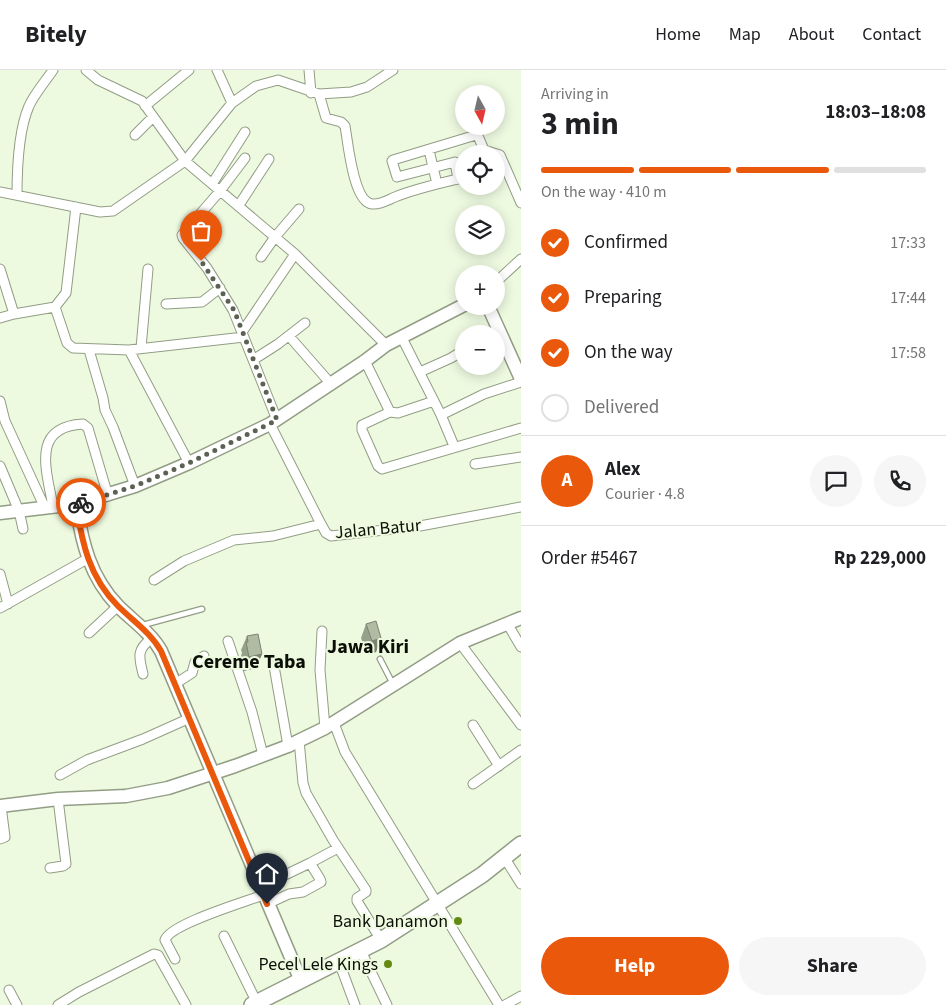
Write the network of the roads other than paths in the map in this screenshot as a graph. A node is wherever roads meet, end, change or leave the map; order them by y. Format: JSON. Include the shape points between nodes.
{"nodes":[{"id":1,"x":54,"y":70,"type":"edge"},
{"id":2,"x":86,"y":70,"type":"edge"},
{"id":3,"x":189,"y":70,"type":"edge"},
{"id":4,"x":217,"y":70,"type":"edge"},
{"id":5,"x":309,"y":70,"type":"edge"},
{"id":6,"x":393,"y":70,"type":"edge"},
{"id":7,"x":315,"y":94,"type":"junction"},
{"id":8,"x":232,"y":103,"type":"junction"},
{"id":9,"x":145,"y":106,"type":"junction"},
{"id":10,"x":153,"y":116,"type":"junction"},
{"id":11,"x":244,"y":132,"type":"dead end"},
{"id":12,"x":135,"y":135,"type":"dead end"},
{"id":13,"x":429,"y":150,"type":"junction"},
{"id":14,"x":246,"y":158,"type":"dead end"},
{"id":15,"x":269,"y":159,"type":"dead end"},
{"id":16,"x":185,"y":161,"type":"junction"},
{"id":17,"x":433,"y":167,"type":"junction"},
{"id":18,"x":212,"y":184,"type":"junction"},
{"id":19,"x":437,"y":184,"type":"junction"},
{"id":20,"x":220,"y":191,"type":"junction"},
{"id":21,"x":0,"y":192,"type":"edge"},
{"id":22,"x":17,"y":195,"type":"junction"},
{"id":23,"x":521,"y":203,"type":"edge"},
{"id":24,"x":239,"y":205,"type":"junction"},
{"id":25,"x":76,"y":207,"type":"junction"},
{"id":26,"x":299,"y":210,"type":"dead end"},
{"id":27,"x":275,"y":237,"type":"junction"},
{"id":28,"x":295,"y":254,"type":"junction"},
{"id":29,"x":261,"y":257,"type":"dead end"},
{"id":30,"x":521,"y":260,"type":"edge"},
{"id":31,"x":148,"y":268,"type":"dead end"},
{"id":32,"x":0,"y":269,"type":"edge"},
{"id":33,"x":505,"y":274,"type":"edge"},
{"id":34,"x":220,"y":288,"type":"junction"},
{"id":35,"x":166,"y":304,"type":"dead end"},
{"id":36,"x":55,"y":307,"type":"junction"},
{"id":37,"x":455,"y":309,"type":"edge"},
{"id":38,"x":14,"y":314,"type":"junction"},
{"id":39,"x":0,"y":318,"type":"edge"},
{"id":40,"x":305,"y":323,"type":"dead end"},
{"id":41,"x":243,"y":335,"type":"junction"},
{"id":42,"x":289,"y":336,"type":"junction"},
{"id":43,"x":401,"y":336,"type":"junction"},
{"id":44,"x":386,"y":345,"type":"junction"},
{"id":45,"x":141,"y":348,"type":"junction"},
{"id":46,"x":505,"y":348,"type":"edge"},
{"id":47,"x":89,"y":350,"type":"junction"},
{"id":48,"x":129,"y":350,"type":"junction"},
{"id":49,"x":455,"y":356,"type":"edge"},
{"id":50,"x":253,"y":360,"type":"junction"},
{"id":51,"x":365,"y":361,"type":"junction"},
{"id":52,"x":420,"y":372,"type":"junction"},
{"id":53,"x":521,"y":381,"type":"edge"},
{"id":54,"x":331,"y":384,"type":"junction"},
{"id":55,"x":434,"y":400,"type":"junction"},
{"id":56,"x":0,"y":401,"type":"edge"},
{"id":57,"x":390,"y":412,"type":"junction"},
{"id":58,"x":441,"y":415,"type":"junction"},
{"id":59,"x":274,"y":422,"type":"junction"},
{"id":60,"x":521,"y":428,"type":"edge"},
{"id":61,"x":454,"y":446,"type":"junction"},
{"id":62,"x":521,"y":457,"type":"edge"},
{"id":63,"x":189,"y":463,"type":"junction"},
{"id":64,"x":475,"y":464,"type":"dead end"},
{"id":65,"x":0,"y":466,"type":"edge"},
{"id":66,"x":135,"y":486,"type":"junction"},
{"id":67,"x":108,"y":496,"type":"junction"},
{"id":68,"x":76,"y":504,"type":"junction"},
{"id":69,"x":521,"y":507,"type":"edge"},
{"id":70,"x":49,"y":508,"type":"junction"},
{"id":71,"x":18,"y":511,"type":"junction"},
{"id":72,"x":0,"y":513,"type":"edge"},
{"id":73,"x":321,"y":524,"type":"junction"},
{"id":74,"x":23,"y":529,"type":"dead end"},
{"id":75,"x":87,"y":559,"type":"junction"},
{"id":76,"x":0,"y":574,"type":"edge"},
{"id":77,"x":154,"y":580,"type":"dead end"},
{"id":78,"x":4,"y":606,"type":"edge"},
{"id":79,"x":118,"y":606,"type":"junction"},
{"id":80,"x":202,"y":609,"type":"dead end"},
{"id":81,"x":521,"y":618,"type":"edge"},
{"id":82,"x":507,"y":623,"type":"junction"},
{"id":83,"x":139,"y":626,"type":"junction"},
{"id":84,"x":322,"y":631,"type":"dead end"},
{"id":85,"x":89,"y":633,"type":"dead end"},
{"id":86,"x":152,"y":638,"type":"junction"},
{"id":87,"x":228,"y":641,"type":"dead end"},
{"id":88,"x":460,"y":643,"type":"junction"},
{"id":89,"x":521,"y":647,"type":"edge"},
{"id":90,"x":204,"y":656,"type":"dead end"},
{"id":91,"x":380,"y":659,"type":"dead end"},
{"id":92,"x":274,"y":666,"type":"dead end"},
{"id":93,"x":143,"y":674,"type":"dead end"},
{"id":94,"x":175,"y":684,"type":"junction"},
{"id":95,"x":393,"y":685,"type":"junction"},
{"id":96,"x":190,"y":718,"type":"junction"},
{"id":97,"x":330,"y":725,"type":"junction"},
{"id":98,"x":521,"y":725,"type":"edge"},
{"id":99,"x":474,"y":726,"type":"dead end"},
{"id":100,"x":300,"y":740,"type":"junction"},
{"id":101,"x":288,"y":746,"type":"junction"},
{"id":102,"x":521,"y":750,"type":"edge"},
{"id":103,"x":262,"y":755,"type":"junction"},
{"id":104,"x":499,"y":766,"type":"junction"},
{"id":105,"x":214,"y":773,"type":"junction"},
{"id":106,"x":60,"y":775,"type":"dead end"},
{"id":107,"x":473,"y":784,"type":"dead end"},
{"id":108,"x":58,"y":799,"type":"junction"},
{"id":109,"x":1,"y":806,"type":"edge"},
{"id":110,"x":0,"y":839,"type":"edge"},
{"id":111,"x":521,"y":844,"type":"edge"},
{"id":112,"x":338,"y":848,"type":"junction"},
{"id":113,"x":504,"y":857,"type":"junction"},
{"id":114,"x":310,"y":863,"type":"junction"},
{"id":115,"x":50,"y":868,"type":"dead end"},
{"id":116,"x":521,"y":884,"type":"edge"},
{"id":117,"x":264,"y":895,"type":"junction"},
{"id":118,"x":437,"y":904,"type":"junction"},
{"id":119,"x":224,"y":936,"type":"dead end"},
{"id":120,"x":381,"y":940,"type":"junction"},
{"id":121,"x":361,"y":951,"type":"junction"},
{"id":122,"x":175,"y":959,"type":"dead end"},
{"id":123,"x":339,"y":962,"type":"junction"},
{"id":124,"x":301,"y":981,"type":"junction"},
{"id":125,"x":9,"y":990,"type":"dead end"},
{"id":126,"x":521,"y":996,"type":"edge"},
{"id":127,"x":254,"y":1004,"type":"edge"},
{"id":128,"x":17,"y":1005,"type":"edge"},
{"id":129,"x":58,"y":1005,"type":"edge"},
{"id":130,"x":186,"y":1005,"type":"edge"},
{"id":131,"x":355,"y":1005,"type":"edge"},
{"id":132,"x":387,"y":1005,"type":"edge"},
{"id":133,"x":499,"y":1005,"type":"edge"},
{"id":134,"x":505,"y":1005,"type":"edge"}],
"edges":[{"from":1,"to":22,"type":"street","via":[[26,113]]},
{"from":2,"to":9,"type":"street"},
{"from":3,"to":9,"type":"street"},
{"from":4,"to":8,"type":"street"},
{"from":5,"to":7,"type":"street"},
{"from":6,"to":7,"type":"street","via":[[360,90]]},
{"from":7,"to":8,"type":"street","via":[[278,80],[256,86]]},
{"from":7,"to":19,"type":"street","via":[[326,118],[345,126],[356,181],[364,198],[372,204]]},
{"from":8,"to":16,"type":"street"},
{"from":9,"to":10,"type":"street"},
{"from":10,"to":12,"type":"street"},
{"from":10,"to":16,"type":"street"},
{"from":11,"to":18,"type":"street"},
{"from":13,"to":17,"type":"street"},
{"from":13,"to":17,"type":"street","via":[[392,162],[397,177]]},
{"from":13,"to":23,"type":"street","via":[[477,135],[484,150],[500,155]]},
{"from":14,"to":20,"type":"street"},
{"from":15,"to":24,"type":"street"},
{"from":16,"to":18,"type":"street"},
{"from":16,"to":25,"type":"street","via":[[114,211]]},
{"from":17,"to":19,"type":"street"},
{"from":17,"to":19,"type":"street","via":[[455,162],[459,178]]},
{"from":18,"to":20,"type":"street"},
{"from":20,"to":24,"type":"street"},
{"from":20,"to":34,"type":"street","name":"Jalan Batur","via":[[182,235]]},
{"from":21,"to":22,"type":"street"},
{"from":22,"to":25,"type":"street"},
{"from":24,"to":27,"type":"street"},
{"from":25,"to":36,"type":"street","via":[[66,293]]},
{"from":26,"to":27,"type":"street"},
{"from":27,"to":28,"type":"street"},
{"from":27,"to":29,"type":"street"},
{"from":28,"to":41,"type":"street"},
{"from":28,"to":44,"type":"street"},
{"from":30,"to":33,"type":"street"},
{"from":31,"to":45,"type":"street"},
{"from":32,"to":38,"type":"street"},
{"from":34,"to":35,"type":"street","via":[[202,302]]},
{"from":34,"to":41,"type":"street","name":"Jalan Batur","via":[[234,310]]},
{"from":36,"to":38,"type":"street"},
{"from":36,"to":47,"type":"street","via":[[67,343],[73,348]]},
{"from":37,"to":43,"type":"street"},
{"from":38,"to":39,"type":"street"},
{"from":40,"to":42,"type":"street"},
{"from":41,"to":45,"type":"street"},
{"from":41,"to":50,"type":"street","name":"Jalan Batur"},
{"from":42,"to":50,"type":"street"},
{"from":42,"to":54,"type":"street"},
{"from":43,"to":44,"type":"street"},
{"from":43,"to":52,"type":"street"},
{"from":44,"to":51,"type":"street"},
{"from":45,"to":48,"type":"street"},
{"from":46,"to":53,"type":"street"},
{"from":47,"to":48,"type":"street"},
{"from":47,"to":66,"type":"street","via":[[105,410]]},
{"from":48,"to":63,"type":"street"},
{"from":49,"to":52,"type":"street"},
{"from":50,"to":59,"type":"street","name":"Jalan Batur"},
{"from":51,"to":54,"type":"street"},
{"from":51,"to":57,"type":"street"},
{"from":52,"to":55,"type":"street"},
{"from":53,"to":58,"type":"street","via":[[484,394]]},
{"from":54,"to":59,"type":"street"},
{"from":55,"to":57,"type":"street","via":[[398,413]]},
{"from":55,"to":58,"type":"street"},
{"from":56,"to":70,"type":"street","via":[[5,421]]},
{"from":57,"to":61,"type":"street","via":[[362,425],[380,468]]},
{"from":58,"to":61,"type":"street"},
{"from":59,"to":63,"type":"street"},
{"from":59,"to":73,"type":"street","name":"Jalan Batur"},
{"from":60,"to":61,"type":"street"},
{"from":62,"to":64,"type":"street"},
{"from":63,"to":66,"type":"street"},
{"from":65,"to":71,"type":"street"},
{"from":66,"to":67,"type":"street"},
{"from":67,"to":68,"type":"street"},
{"from":67,"to":70,"type":"street","via":[[88,428],[83,424],[62,427],[51,436],[45,450]]},
{"from":68,"to":70,"type":"street"},
{"from":68,"to":75,"type":"street"},
{"from":69,"to":73,"type":"street","name":"Jalan Batur","via":[[420,526],[339,536],[326,533]]},
{"from":70,"to":71,"type":"street"},
{"from":71,"to":72,"type":"street"},
{"from":71,"to":74,"type":"street"},
{"from":73,"to":77,"type":"street","via":[[273,536],[234,540],[184,561]]},
{"from":75,"to":78,"type":"street"},
{"from":75,"to":79,"type":"street"},
{"from":76,"to":78,"type":"street"},
{"from":79,"to":83,"type":"street"},
{"from":79,"to":85,"type":"street"},
{"from":80,"to":83,"type":"lane"},
{"from":81,"to":82,"type":"street"},
{"from":82,"to":88,"type":"street"},
{"from":82,"to":89,"type":"street"},
{"from":83,"to":86,"type":"street"},
{"from":84,"to":97,"type":"street","via":[[321,675]]},
{"from":86,"to":93,"type":"street","via":[[140,652]]},
{"from":86,"to":94,"type":"street"},
{"from":87,"to":103,"type":"street","via":[[252,712]]},
{"from":88,"to":95,"type":"street"},
{"from":88,"to":98,"type":"street"},
{"from":90,"to":94,"type":"street","via":[[196,662],[192,673]]},
{"from":91,"to":95,"type":"lane"},
{"from":92,"to":101,"type":"street"},
{"from":94,"to":96,"type":"street"},
{"from":95,"to":97,"type":"street"},
{"from":96,"to":105,"type":"street"},
{"from":96,"to":106,"type":"street","via":[[87,760]]},
{"from":97,"to":100,"type":"street"},
{"from":97,"to":118,"type":"street"},
{"from":99,"to":104,"type":"street"},
{"from":100,"to":101,"type":"street"},
{"from":100,"to":112,"type":"street","via":[[304,788]]},
{"from":101,"to":103,"type":"street"},
{"from":102,"to":104,"type":"street"},
{"from":103,"to":105,"type":"street"},
{"from":104,"to":107,"type":"street"},
{"from":105,"to":108,"type":"street","via":[[168,788],[126,796]]},
{"from":105,"to":117,"type":"street"},
{"from":108,"to":109,"type":"street"},
{"from":108,"to":115,"type":"street","via":[[66,864]]},
{"from":109,"to":110,"type":"street","via":[[4,837]]},
{"from":111,"to":113,"type":"highway"},
{"from":112,"to":114,"type":"street"},
{"from":112,"to":120,"type":"street","via":[[366,890],[357,901]]},
{"from":113,"to":116,"type":"street"},
{"from":113,"to":118,"type":"highway"},
{"from":114,"to":117,"type":"street"},
{"from":114,"to":117,"type":"street","via":[[321,882],[303,892]]},
{"from":117,"to":122,"type":"street","via":[[192,921],[170,933],[165,940]]},
{"from":117,"to":124,"type":"street"},
{"from":118,"to":120,"type":"highway"},
{"from":118,"to":133,"type":"street"},
{"from":119,"to":127,"type":"street"},
{"from":120,"to":121,"type":"highway"},
{"from":121,"to":123,"type":"highway"},
{"from":121,"to":132,"type":"street"},
{"from":123,"to":124,"type":"highway"},
{"from":123,"to":131,"type":"street"},
{"from":124,"to":127,"type":"highway"},
{"from":125,"to":128,"type":"street"},
{"from":126,"to":134,"type":"street"},
{"from":129,"to":130,"type":"street","via":[[154,954],[158,955]]}]}
